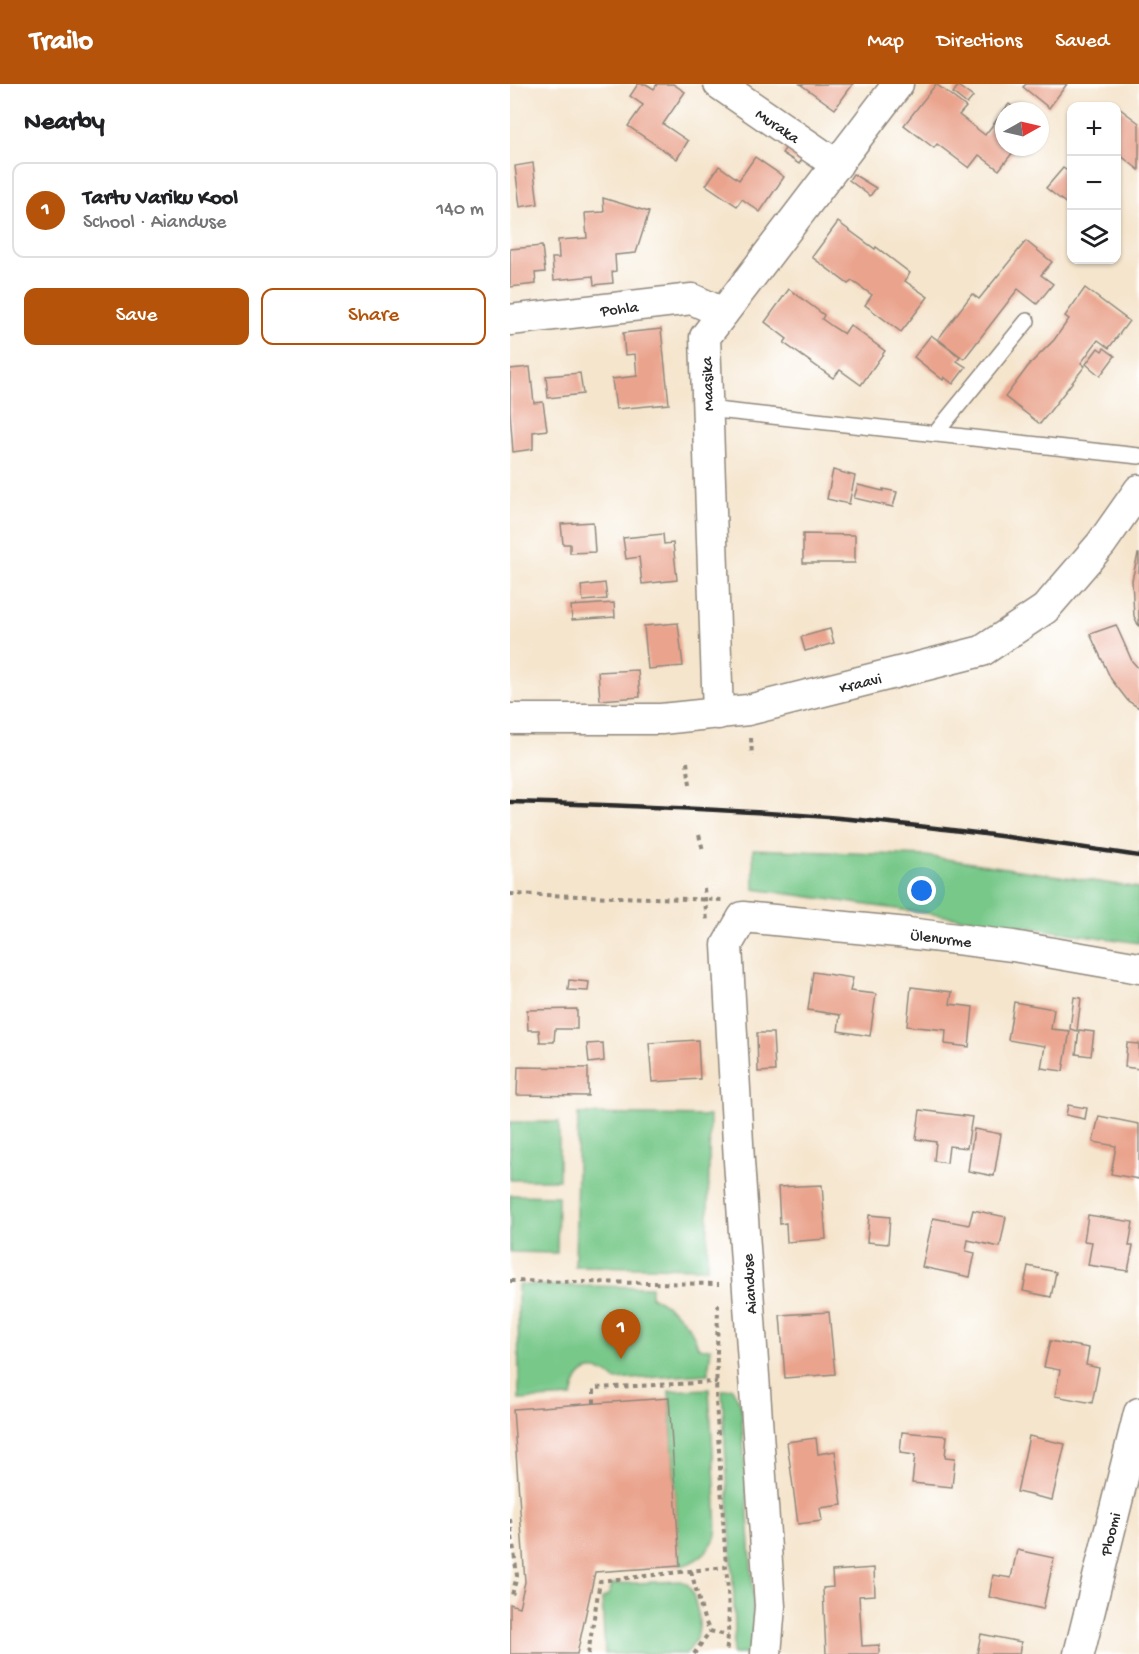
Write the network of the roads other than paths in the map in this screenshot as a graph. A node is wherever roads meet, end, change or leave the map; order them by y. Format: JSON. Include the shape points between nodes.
{"nodes":[{"id":1,"x":719,"y":84,"type":"edge"},
{"id":2,"x":898,"y":84,"type":"edge"},
{"id":3,"x":837,"y":165,"type":"junction"},
{"id":4,"x":723,"y":313,"type":"junction"},
{"id":5,"x":510,"y":320,"type":"edge"},
{"id":6,"x":1026,"y":321,"type":"dead end"},
{"id":7,"x":707,"y":409,"type":"junction"},
{"id":8,"x":935,"y":434,"type":"junction"},
{"id":9,"x":1139,"y":456,"type":"edge"},
{"id":10,"x":1139,"y":490,"type":"edge"},
{"id":11,"x":718,"y":714,"type":"junction"},
{"id":12,"x":510,"y":719,"type":"edge"},
{"id":13,"x":735,"y":909,"type":"joint"},
{"id":14,"x":1139,"y":968,"type":"edge"},
{"id":15,"x":1139,"y":1413,"type":"edge"},
{"id":16,"x":766,"y":1654,"type":"edge"},
{"id":17,"x":1079,"y":1654,"type":"edge"}],
"edges":[{"from":1,"to":3,"type":"street","name":"Muraka"},
{"from":2,"to":3,"type":"street","name":"Maasika"},
{"from":3,"to":4,"type":"street","name":"Maasika"},
{"from":4,"to":5,"type":"street","name":"Pohla","via":[[692,298]]},
{"from":4,"to":7,"type":"street","name":"Maasika","via":[[705,337]]},
{"from":6,"to":8,"type":"lane"},
{"from":7,"to":8,"type":"lane"},
{"from":7,"to":11,"type":"street","name":"Maasika"},
{"from":8,"to":9,"type":"lane"},
{"from":10,"to":11,"type":"street","name":"Kraavi","via":[[1101,544],[1045,609],[982,651],[767,706]]},
{"from":11,"to":12,"type":"street","name":"Kraavi","via":[[661,719]]},
{"from":13,"to":14,"type":"street","name":"Ülenurme","via":[[1013,946]]},
{"from":13,"to":16,"type":"street","name":"Aianduse","via":[[727,945],[770,1606]]},
{"from":15,"to":17,"type":"street","name":"Ploomi"}]}
